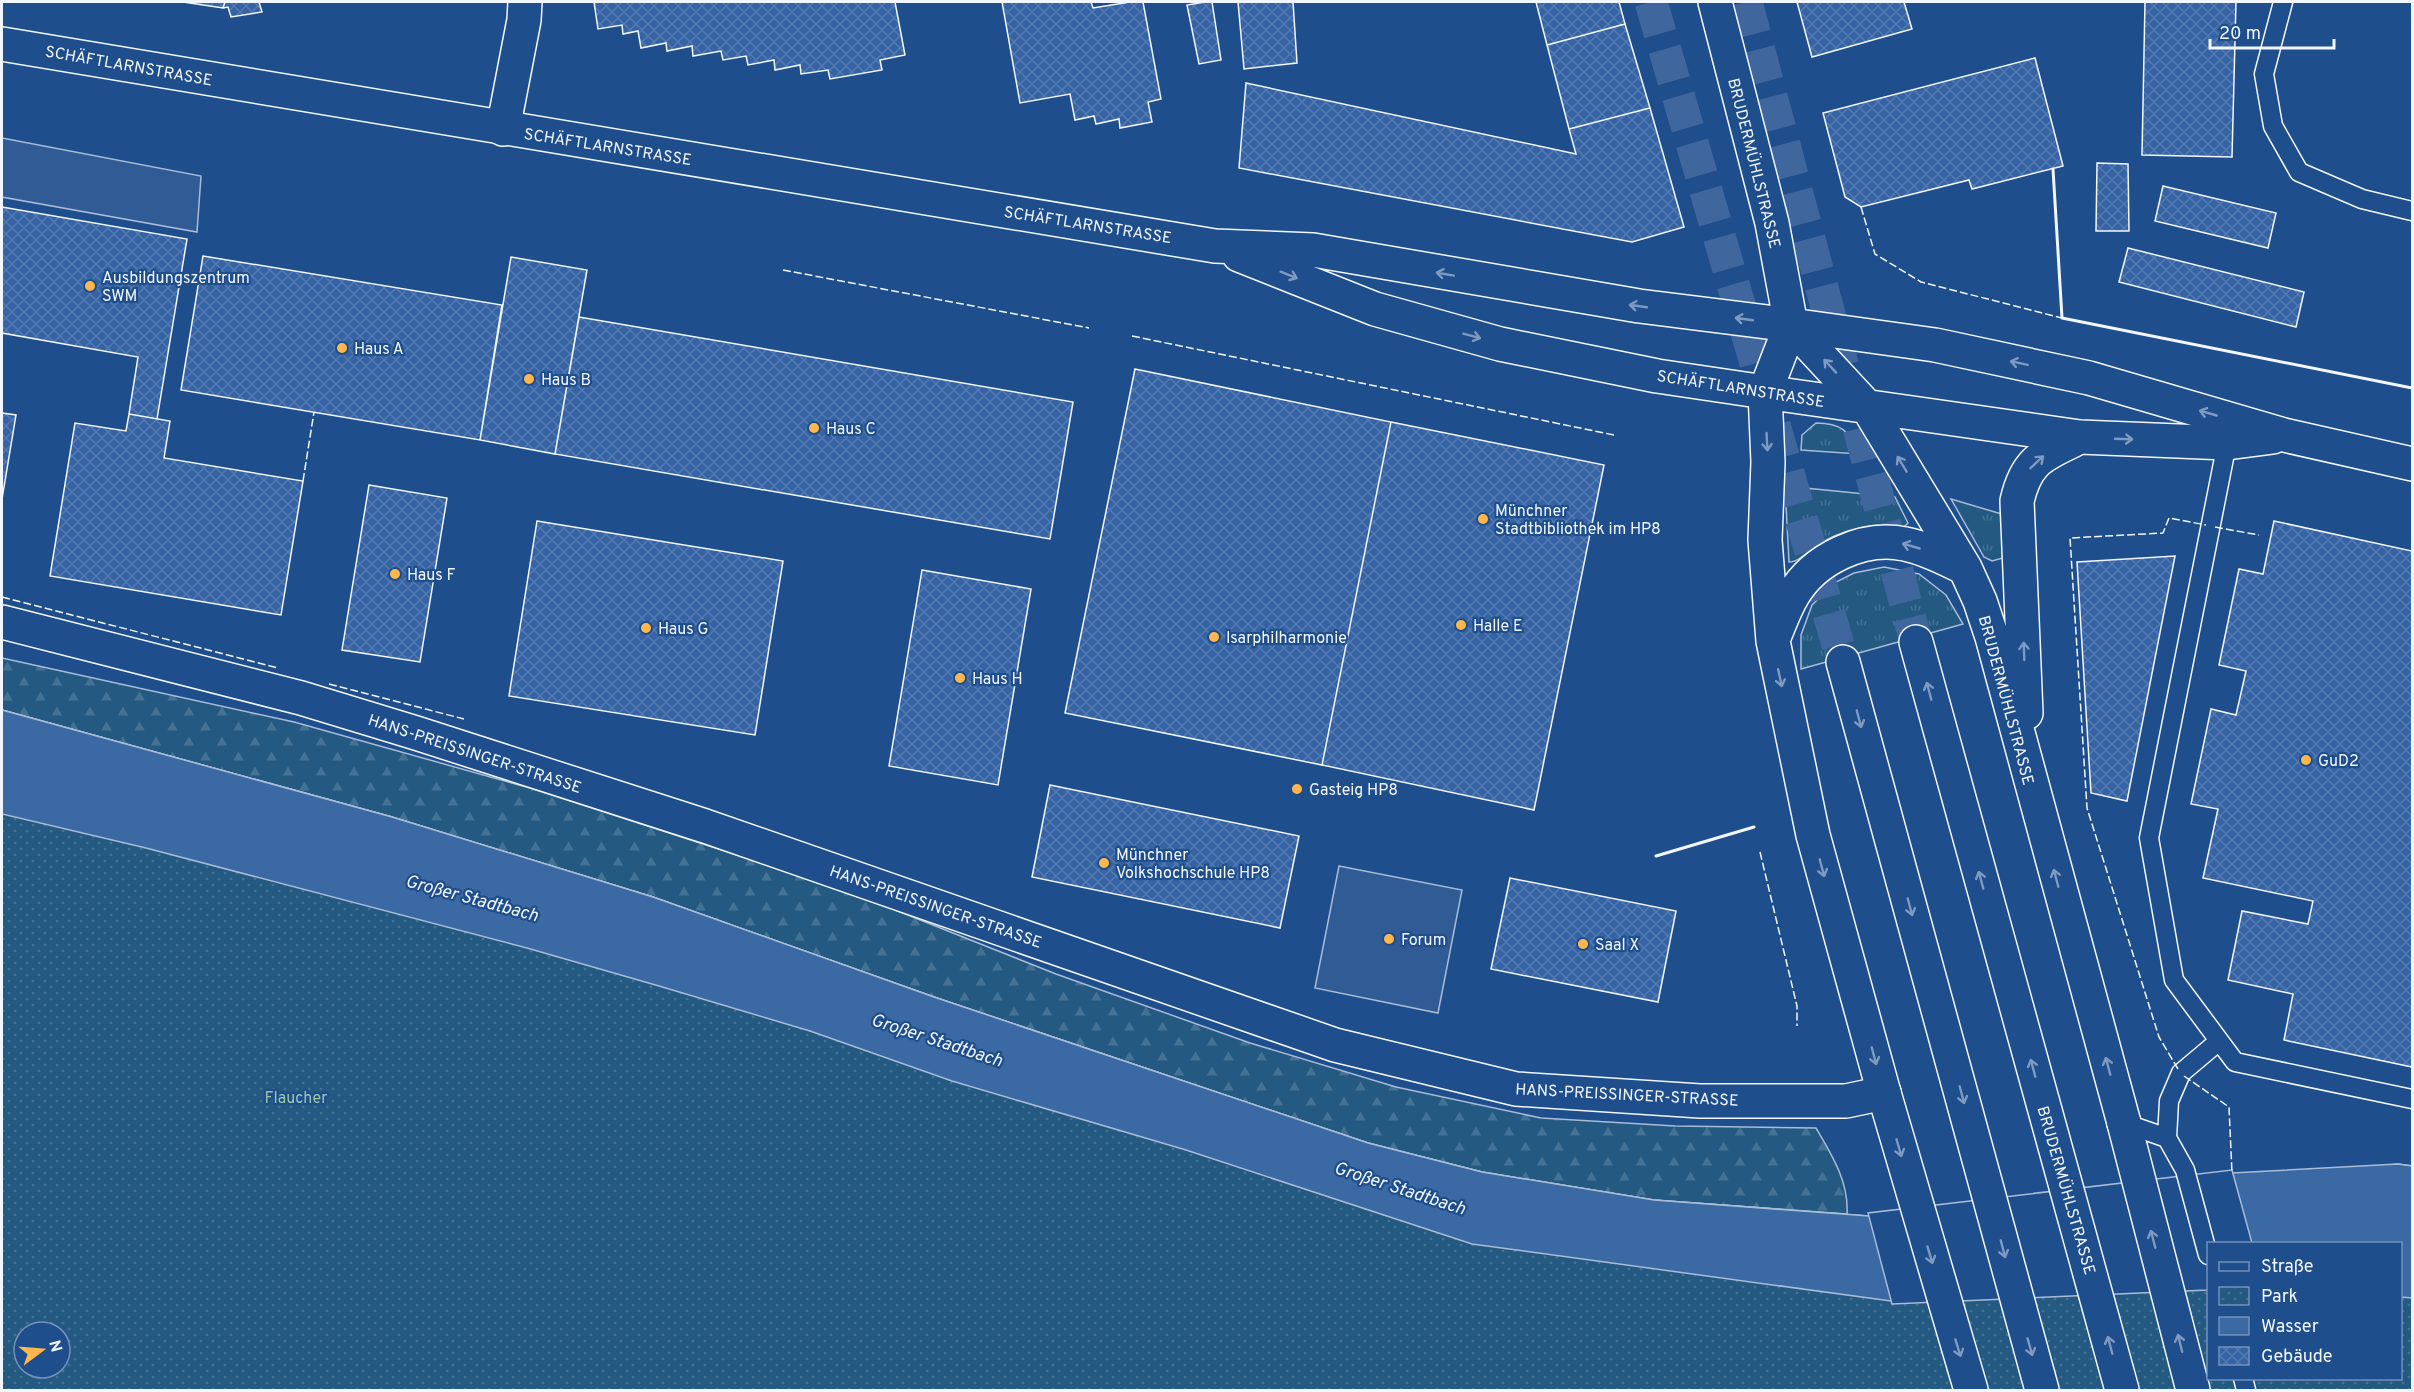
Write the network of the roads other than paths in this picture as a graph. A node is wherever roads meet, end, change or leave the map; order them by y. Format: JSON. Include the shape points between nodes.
{"nodes":[{"id":1,"x":525,"y":2,"type":"edge"},
{"id":2,"x":1715,"y":2,"type":"edge"},
{"id":3,"x":2283,"y":2,"type":"edge"},
{"id":4,"x":2,"y":44,"type":"edge"},
{"id":5,"x":503,"y":129,"type":"junction"},
{"id":6,"x":2412,"y":211,"type":"edge"},
{"id":7,"x":1215,"y":246,"type":"junction"},
{"id":8,"x":1791,"y":325,"type":"junction"},
{"id":9,"x":1765,"y":392,"type":"junction"},
{"id":10,"x":1868,"y":408,"type":"junction"},
{"id":11,"x":2284,"y":435,"type":"junction"},
{"id":12,"x":2080,"y":437,"type":"junction"},
{"id":13,"x":2227,"y":443,"type":"junction"},
{"id":14,"x":2412,"y":464,"type":"edge"},
{"id":15,"x":1965,"y":568,"type":"junction"},
{"id":16,"x":2,"y":622,"type":"edge"},
{"id":17,"x":1773,"y":640,"type":"junction"},
{"id":18,"x":1916,"y":642,"type":"tunnel mouth"},
{"id":19,"x":1843,"y":662,"type":"tunnel mouth"},
{"id":20,"x":2027,"y":772,"type":"junction"},
{"id":21,"x":2219,"y":1041,"type":"junction"},
{"id":22,"x":1884,"y":1093,"type":"junction"},
{"id":23,"x":2412,"y":1099,"type":"edge"},
{"id":24,"x":2124,"y":1122,"type":"junction"},
{"id":25,"x":2167,"y":1138,"type":"junction"},
{"id":26,"x":2207,"y":1250,"type":"edge"},
{"id":27,"x":1971,"y":1390,"type":"edge"},
{"id":28,"x":2042,"y":1390,"type":"edge"},
{"id":29,"x":2122,"y":1390,"type":"edge"},
{"id":30,"x":2193,"y":1390,"type":"edge"}],
"edges":[{"from":1,"to":5,"type":"main road"},
{"from":2,"to":8,"type":"main road","name":"BRUDERMÜHLSTRASSE","via":[[1772,223]]},
{"from":3,"to":6,"type":"lane","via":[[2264,74],[2273,126],[2299,172],[2362,199]]},
{"from":4,"to":5,"type":"main road","name":"SCHÄFTLARNSTRASSE"},
{"from":5,"to":7,"type":"main road","name":"SCHÄFTLARNSTRASSE"},
{"from":8,"to":7,"type":"main road","name":"SCHÄFTLARNSTRASSE","one_way":true,"via":[[1639,306],[1313,250]]},
{"from":7,"to":9,"type":"main road","name":"SCHÄFTLARNSTRASSE","one_way":true,"via":[[1375,309],[1500,344],[1657,376]]},
{"from":8,"to":9,"type":"main road"},
{"from":10,"to":8,"type":"main road","name":"BRUDERMÜHLSTRASSE","one_way":true},
{"from":11,"to":8,"type":"main road","name":"SCHÄFTLARNSTRASSE","one_way":true,"via":[[2089,378],[1935,345]]},
{"from":9,"to":10,"type":"main road","name":"SCHÄFTLARNSTRASSE"},
{"from":9,"to":17,"type":"main road","one_way":true,"via":[[1766,540]]},
{"from":10,"to":12,"type":"main road","name":"SCHÄFTLARNSTRASSE"},
{"from":15,"to":10,"type":"main road","name":"BRUDERMÜHLSTRASSE","one_way":true},
{"from":11,"to":13,"type":"main road","name":"SCHÄFTLARNSTRASSE"},
{"from":11,"to":14,"type":"main road","name":"SCHÄFTLARNSTRASSE"},
{"from":12,"to":13,"type":"main road","name":"SCHÄFTLARNSTRASSE","one_way":true},
{"from":20,"to":12,"type":"main road","one_way":true,"via":[[2017,501],[2025,475],[2036,461]]},
{"from":13,"to":21,"type":"lane","via":[[2149,838],[2174,980]]},
{"from":15,"to":17,"type":"main road","one_way":true,"via":[[1903,543],[1876,542],[1852,548],[1827,560],[1807,576],[1793,595]]},
{"from":15,"to":20,"type":"main road","name":"BRUDERMÜHLSTRASSE","via":[[1986,619]]},
{"from":16,"to":22,"type":"main road","name":"HANS-PREISSINGER-STRASSE","via":[[301,698],[427,737],[716,830],[1335,1045],[1516,1089],[1700,1101],[1846,1101]]},
{"from":17,"to":22,"type":"main road","one_way":true,"via":[[1813,835]]},
{"from":29,"to":18,"type":"main road","name":"BRUDERMÜHLSTRASSE","one_way":true},
{"from":19,"to":28,"type":"main road","one_way":true},
{"from":24,"to":20,"type":"main road","name":"BRUDERMÜHLSTRASSE","one_way":true},
{"from":21,"to":23,"type":"lane","via":[[2235,1062]]},
{"from":21,"to":25,"type":"lane","via":[[2181,1073],[2169,1101]]},
{"from":22,"to":27,"type":"main road","one_way":true},
{"from":24,"to":25,"type":"lane"},
{"from":30,"to":24,"type":"main road","name":"BRUDERMÜHLSTRASSE","one_way":true},
{"from":25,"to":26,"type":"lane","via":[[2185,1170]]}]}
